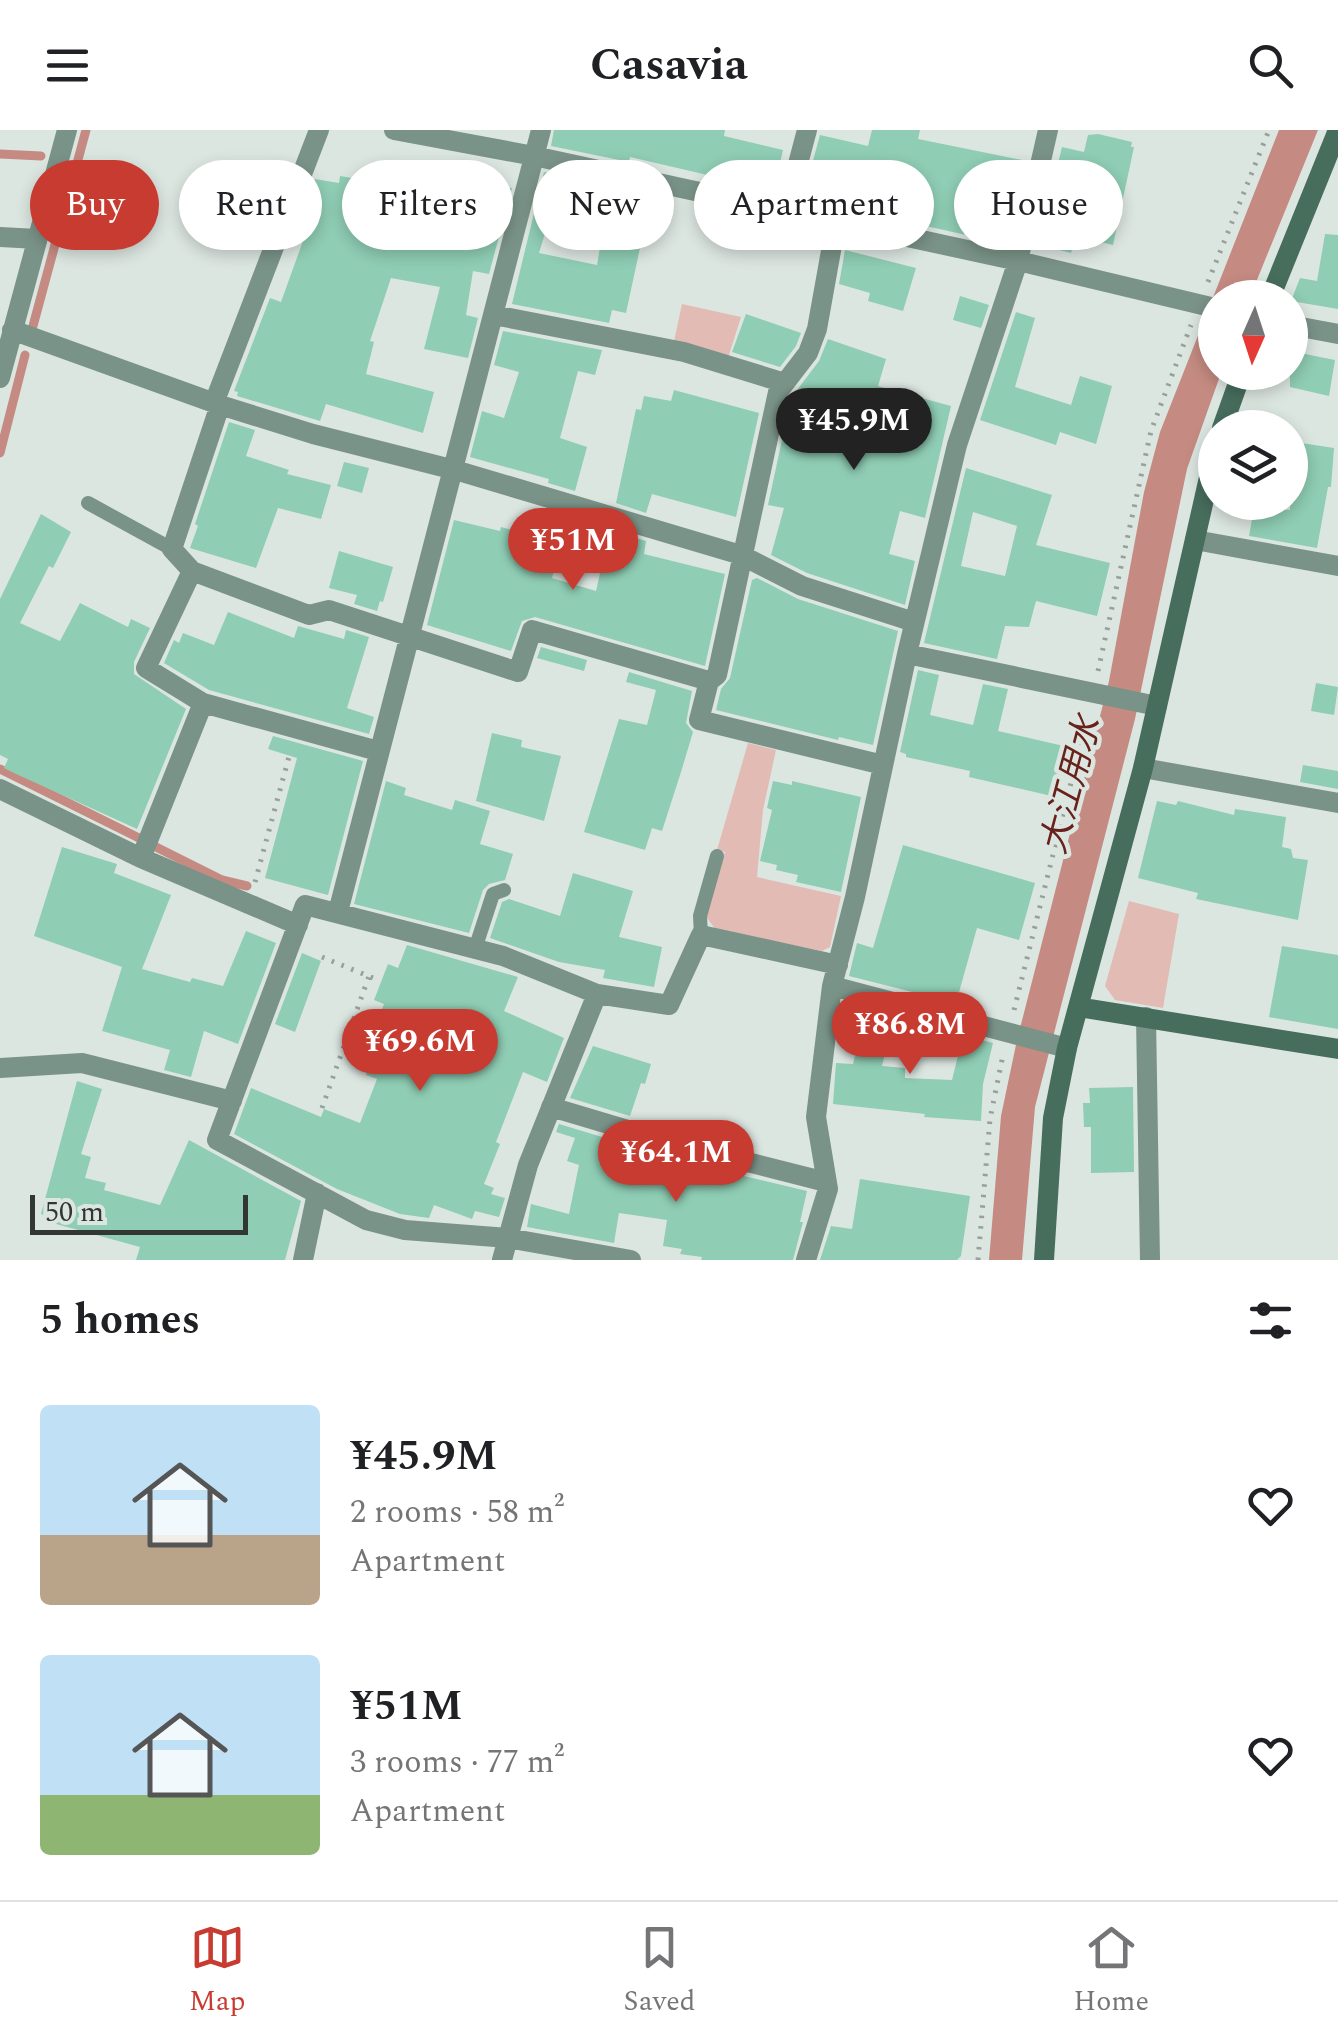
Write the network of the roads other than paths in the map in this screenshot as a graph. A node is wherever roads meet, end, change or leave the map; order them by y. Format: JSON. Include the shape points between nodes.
{"nodes":[{"id":1,"x":66,"y":130,"type":"edge"},
{"id":2,"x":319,"y":130,"type":"edge"},
{"id":3,"x":394,"y":130,"type":"edge"},
{"id":4,"x":541,"y":130,"type":"edge"},
{"id":5,"x":807,"y":130,"type":"edge"},
{"id":6,"x":1048,"y":130,"type":"edge"},
{"id":7,"x":1338,"y":130,"type":"edge"},
{"id":8,"x":534,"y":156,"type":"junction"},
{"id":9,"x":58,"y":160,"type":"edge"},
{"id":10,"x":799,"y":160,"type":"edge"},
{"id":11,"x":694,"y":192,"type":"edge"},
{"id":12,"x":0,"y":237,"type":"edge"},
{"id":13,"x":30,"y":238,"type":"edge"},
{"id":14,"x":934,"y":243,"type":"edge"},
{"id":15,"x":34,"y":250,"type":"edge"},
{"id":16,"x":831,"y":250,"type":"edge"},
{"id":17,"x":1018,"y":260,"type":"junction"},
{"id":18,"x":1277,"y":280,"type":"edge"},
{"id":19,"x":1198,"y":304,"type":"edge"},
{"id":20,"x":494,"y":316,"type":"junction"},
{"id":21,"x":1308,"y":328,"type":"edge"},
{"id":22,"x":12,"y":330,"type":"junction"},
{"id":23,"x":1338,"y":334,"type":"edge"},
{"id":24,"x":0,"y":378,"type":"edge"},
{"id":25,"x":785,"y":383,"type":"junction"},
{"id":26,"x":217,"y":404,"type":"junction"},
{"id":27,"x":455,"y":470,"type":"junction"},
{"id":28,"x":88,"y":503,"type":"dead end"},
{"id":29,"x":1199,"y":520,"type":"edge"},
{"id":30,"x":1195,"y":540,"type":"junction"},
{"id":31,"x":172,"y":549,"type":"junction"},
{"id":32,"x":741,"y":554,"type":"junction"},
{"id":33,"x":1338,"y":566,"type":"edge"},
{"id":34,"x":192,"y":572,"type":"junction"},
{"id":35,"x":914,"y":622,"type":"junction"},
{"id":36,"x":409,"y":636,"type":"junction"},
{"id":37,"x":906,"y":654,"type":"junction"},
{"id":38,"x":709,"y":681,"type":"junction"},
{"id":39,"x":203,"y":704,"type":"junction"},
{"id":40,"x":1150,"y":704,"type":"junction"},
{"id":41,"x":378,"y":750,"type":"junction"},
{"id":42,"x":883,"y":765,"type":"junction"},
{"id":43,"x":1142,"y":768,"type":"junction"},
{"id":44,"x":0,"y":790,"type":"edge"},
{"id":45,"x":1338,"y":803,"type":"edge"},
{"id":46,"x":718,"y":856,"type":"dead end"},
{"id":47,"x":141,"y":858,"type":"junction"},
{"id":48,"x":504,"y":890,"type":"dead end"},
{"id":49,"x":338,"y":912,"type":"junction"},
{"id":50,"x":298,"y":925,"type":"junction"},
{"id":51,"x":701,"y":935,"type":"junction"},
{"id":52,"x":475,"y":948,"type":"junction"},
{"id":53,"x":835,"y":975,"type":"junction"},
{"id":54,"x":597,"y":994,"type":"junction"},
{"id":55,"x":1078,"y":1007,"type":"junction"},
{"id":56,"x":1146,"y":1018,"type":"junction"},
{"id":57,"x":1060,"y":1047,"type":"junction"},
{"id":58,"x":1338,"y":1049,"type":"edge"},
{"id":59,"x":0,"y":1068,"type":"edge"},
{"id":60,"x":232,"y":1102,"type":"junction"},
{"id":61,"x":551,"y":1107,"type":"junction"},
{"id":62,"x":826,"y":1182,"type":"junction"},
{"id":63,"x":317,"y":1194,"type":"junction"},
{"id":64,"x":508,"y":1238,"type":"junction"},
{"id":65,"x":303,"y":1260,"type":"edge"},
{"id":66,"x":502,"y":1260,"type":"edge"},
{"id":67,"x":631,"y":1260,"type":"edge"},
{"id":68,"x":806,"y":1260,"type":"edge"},
{"id":69,"x":1044,"y":1260,"type":"edge"},
{"id":70,"x":1150,"y":1260,"type":"edge"}],
"edges":[{"from":1,"to":9,"type":"street"},
{"from":2,"to":26,"type":"street"},
{"from":3,"to":8,"type":"street"},
{"from":4,"to":8,"type":"street"},
{"from":5,"to":10,"type":"street"},
{"from":6,"to":17,"type":"street"},
{"from":7,"to":18,"type":"street"},
{"from":8,"to":11,"type":"street"},
{"from":8,"to":20,"type":"street"},
{"from":12,"to":13,"type":"street"},
{"from":14,"to":17,"type":"street"},
{"from":15,"to":22,"type":"street"},
{"from":16,"to":25,"type":"street","via":[[816,329]]},
{"from":17,"to":19,"type":"street"},
{"from":17,"to":35,"type":"street","via":[[957,445]]},
{"from":20,"to":25,"type":"street","via":[[684,352]]},
{"from":20,"to":27,"type":"street"},
{"from":21,"to":23,"type":"street"},
{"from":22,"to":24,"type":"street"},
{"from":22,"to":26,"type":"street"},
{"from":25,"to":32,"type":"street"},
{"from":26,"to":27,"type":"street"},
{"from":26,"to":31,"type":"street"},
{"from":27,"to":32,"type":"street"},
{"from":27,"to":36,"type":"street"},
{"from":28,"to":31,"type":"lane"},
{"from":29,"to":30,"type":"street"},
{"from":30,"to":33,"type":"street"},
{"from":30,"to":40,"type":"street"},
{"from":31,"to":34,"type":"street"},
{"from":32,"to":35,"type":"street","via":[[802,586]]},
{"from":32,"to":38,"type":"street","via":[[717,675]]},
{"from":34,"to":36,"type":"street","via":[[309,615],[329,610]]},
{"from":34,"to":39,"type":"street","via":[[146,668]]},
{"from":35,"to":37,"type":"street"},
{"from":36,"to":38,"type":"street","via":[[518,672],[532,630]]},
{"from":36,"to":41,"type":"street"},
{"from":37,"to":40,"type":"street"},
{"from":37,"to":42,"type":"street"},
{"from":38,"to":42,"type":"street","via":[[699,720]]},
{"from":39,"to":41,"type":"street"},
{"from":39,"to":47,"type":"street"},
{"from":40,"to":43,"type":"street"},
{"from":41,"to":49,"type":"street"},
{"from":42,"to":53,"type":"street"},
{"from":43,"to":45,"type":"street"},
{"from":43,"to":55,"type":"street"},
{"from":44,"to":47,"type":"street"},
{"from":46,"to":51,"type":"lane"},
{"from":47,"to":50,"type":"street"},
{"from":48,"to":52,"type":"lane","via":[[493,894]]},
{"from":49,"to":50,"type":"street","via":[[305,905]]},
{"from":49,"to":52,"type":"street"},
{"from":50,"to":60,"type":"street"},
{"from":51,"to":53,"type":"street"},
{"from":51,"to":54,"type":"street","via":[[668,1006]]},
{"from":52,"to":54,"type":"street"},
{"from":53,"to":57,"type":"street"},
{"from":53,"to":62,"type":"street","via":[[816,1117]]},
{"from":54,"to":61,"type":"street"},
{"from":55,"to":56,"type":"street"},
{"from":55,"to":57,"type":"street"},
{"from":56,"to":58,"type":"street"},
{"from":56,"to":70,"type":"street"},
{"from":57,"to":69,"type":"street"},
{"from":59,"to":60,"type":"street","via":[[82,1063]]},
{"from":60,"to":63,"type":"street","via":[[218,1140]]},
{"from":61,"to":62,"type":"street"},
{"from":61,"to":64,"type":"street"},
{"from":62,"to":68,"type":"street"},
{"from":63,"to":64,"type":"street","via":[[366,1220],[405,1230]]},
{"from":63,"to":65,"type":"street"},
{"from":64,"to":66,"type":"street"},
{"from":64,"to":67,"type":"street"}]}
